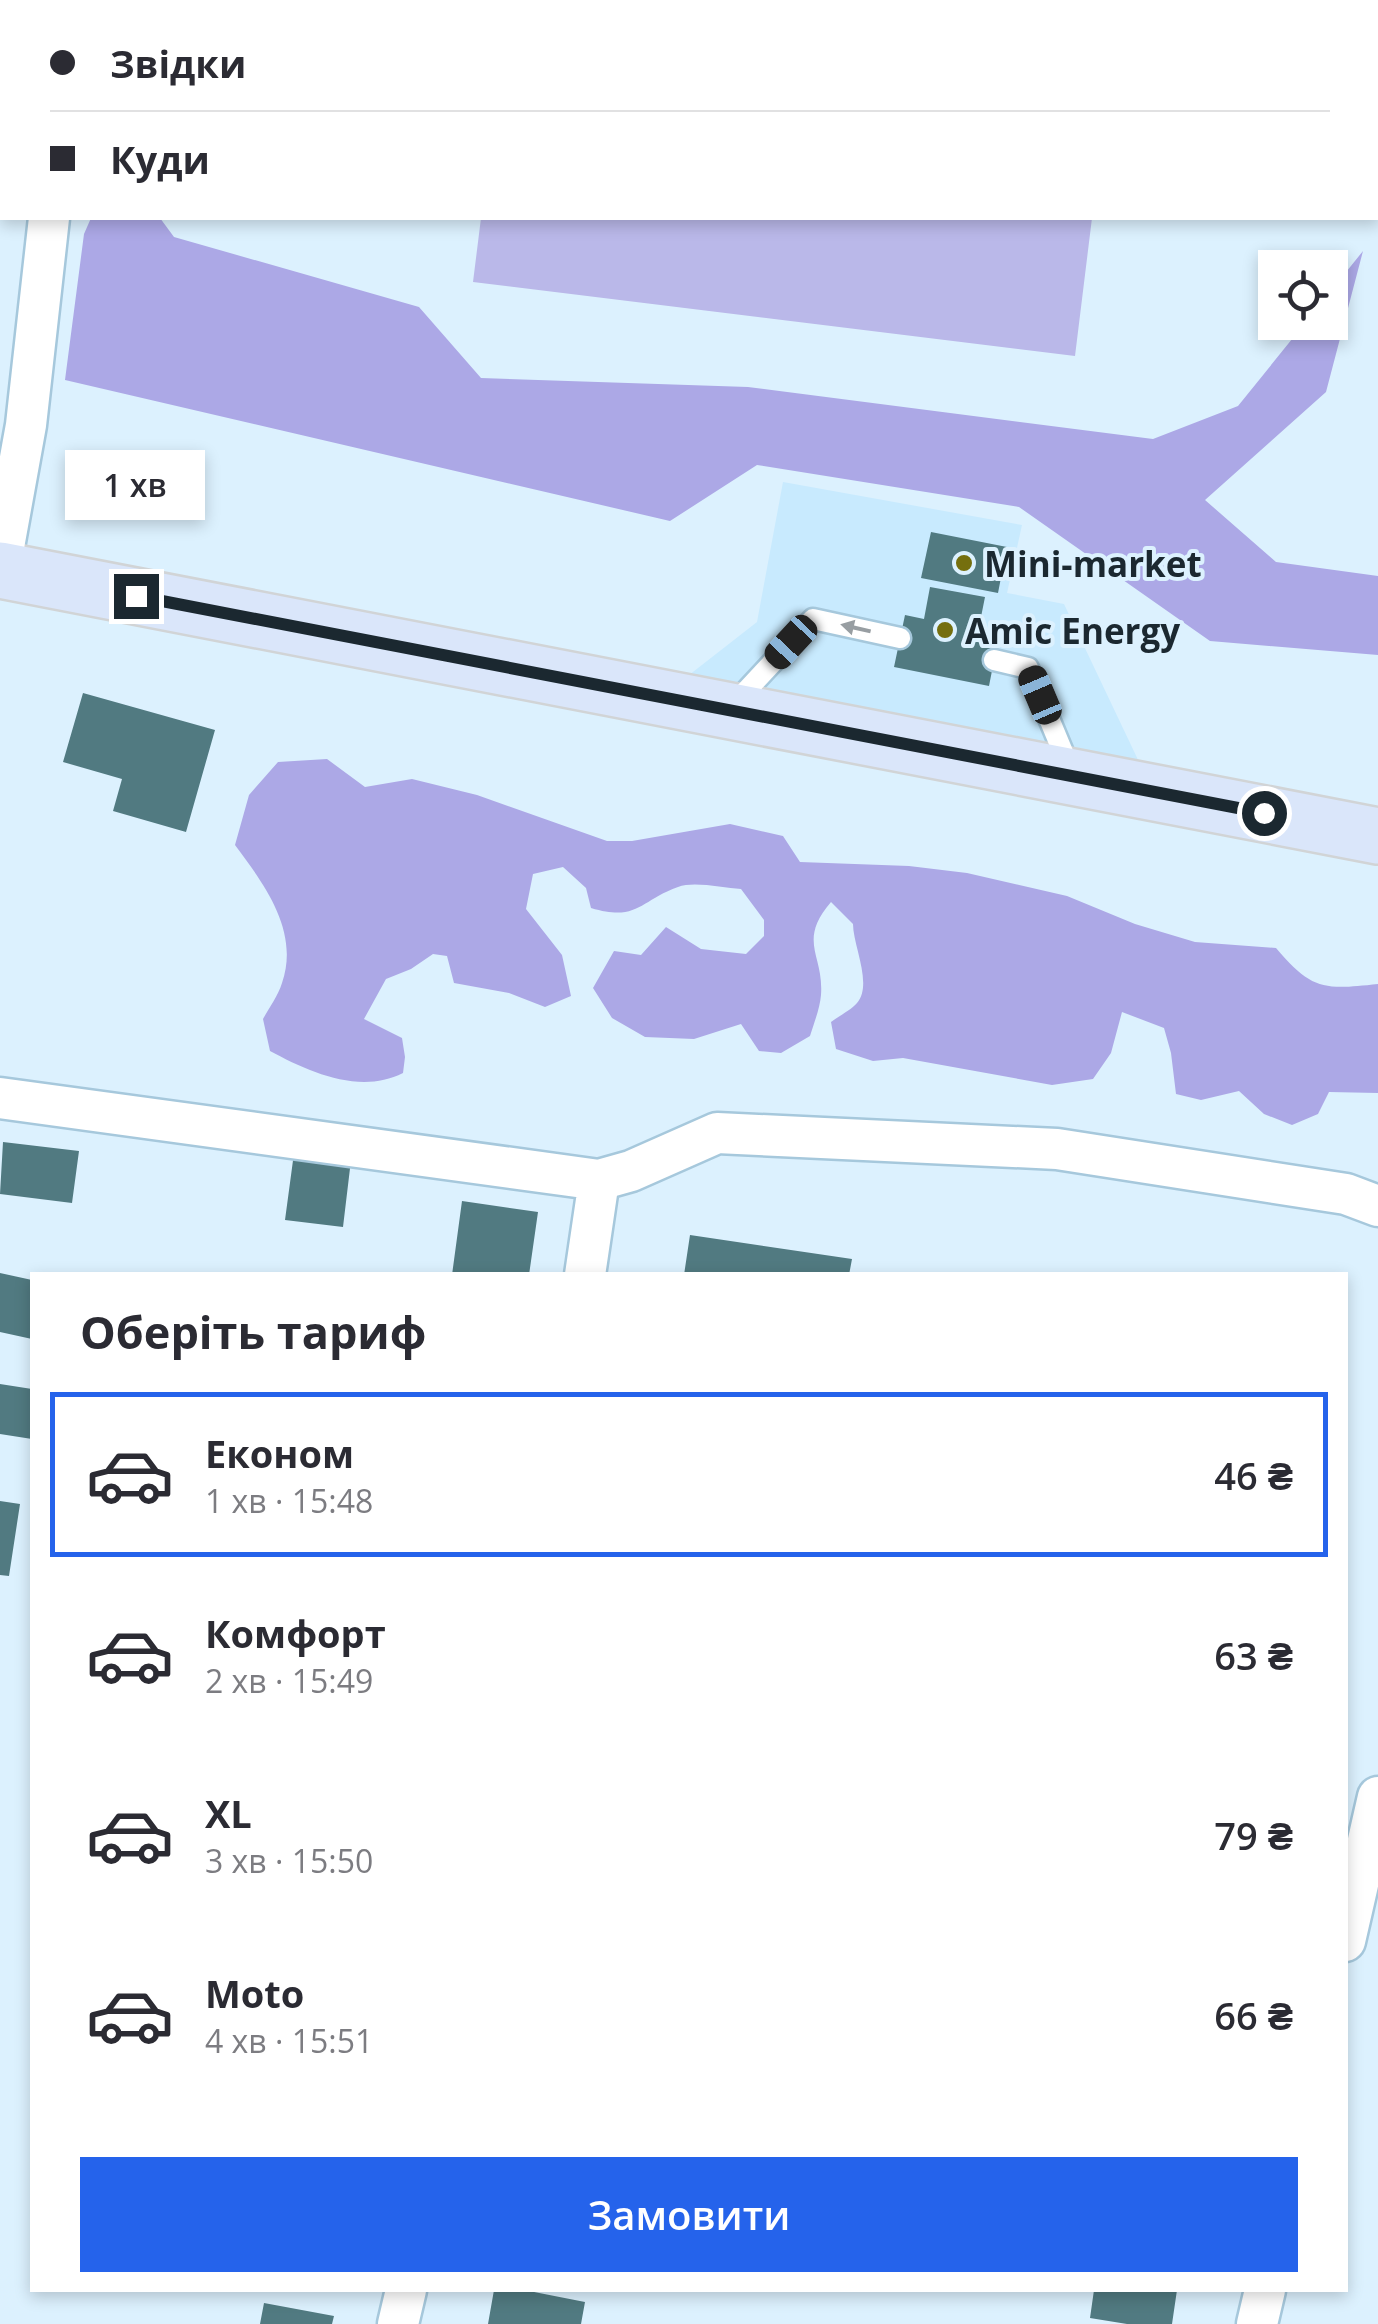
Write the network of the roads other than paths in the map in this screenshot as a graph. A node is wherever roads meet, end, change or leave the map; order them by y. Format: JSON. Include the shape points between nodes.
{"nodes":[{"id":1,"x":49,"y":220,"type":"edge"},
{"id":2,"x":0,"y":569,"type":"edge"},
{"id":3,"x":900,"y":638,"type":"dead end"},
{"id":4,"x":994,"y":660,"type":"dead end"},
{"id":5,"x":729,"y":710,"type":"junction"},
{"id":6,"x":1073,"y":776,"type":"junction"},
{"id":7,"x":1378,"y":836,"type":"edge"},
{"id":8,"x":0,"y":1098,"type":"edge"},
{"id":9,"x":599,"y":1180,"type":"junction"},
{"id":10,"x":1378,"y":1206,"type":"edge"},
{"id":11,"x":585,"y":1272,"type":"edge"},
{"id":12,"x":1378,"y":1797,"type":"edge"},
{"id":13,"x":1348,"y":1928,"type":"edge"},
{"id":14,"x":406,"y":2292,"type":"edge"},
{"id":15,"x":1265,"y":2292,"type":"edge"},
{"id":16,"x":398,"y":2324,"type":"edge"},
{"id":17,"x":1258,"y":2324,"type":"edge"}],
"edges":[{"from":1,"to":2,"type":"street","via":[[26,425]]},
{"from":2,"to":5,"type":"main road"},
{"from":3,"to":5,"type":"lane","one_way":true,"via":[[813,618]]},
{"from":4,"to":6,"type":"lane","via":[[1028,668]]},
{"from":5,"to":6,"type":"main road"},
{"from":6,"to":7,"type":"main road"},
{"from":8,"to":9,"type":"street"},
{"from":9,"to":10,"type":"street","via":[[717,1134],[1057,1149],[1346,1194]]},
{"from":9,"to":11,"type":"street"},
{"from":12,"to":13,"type":"street"},
{"from":14,"to":16,"type":"street"},
{"from":15,"to":17,"type":"street"}]}
